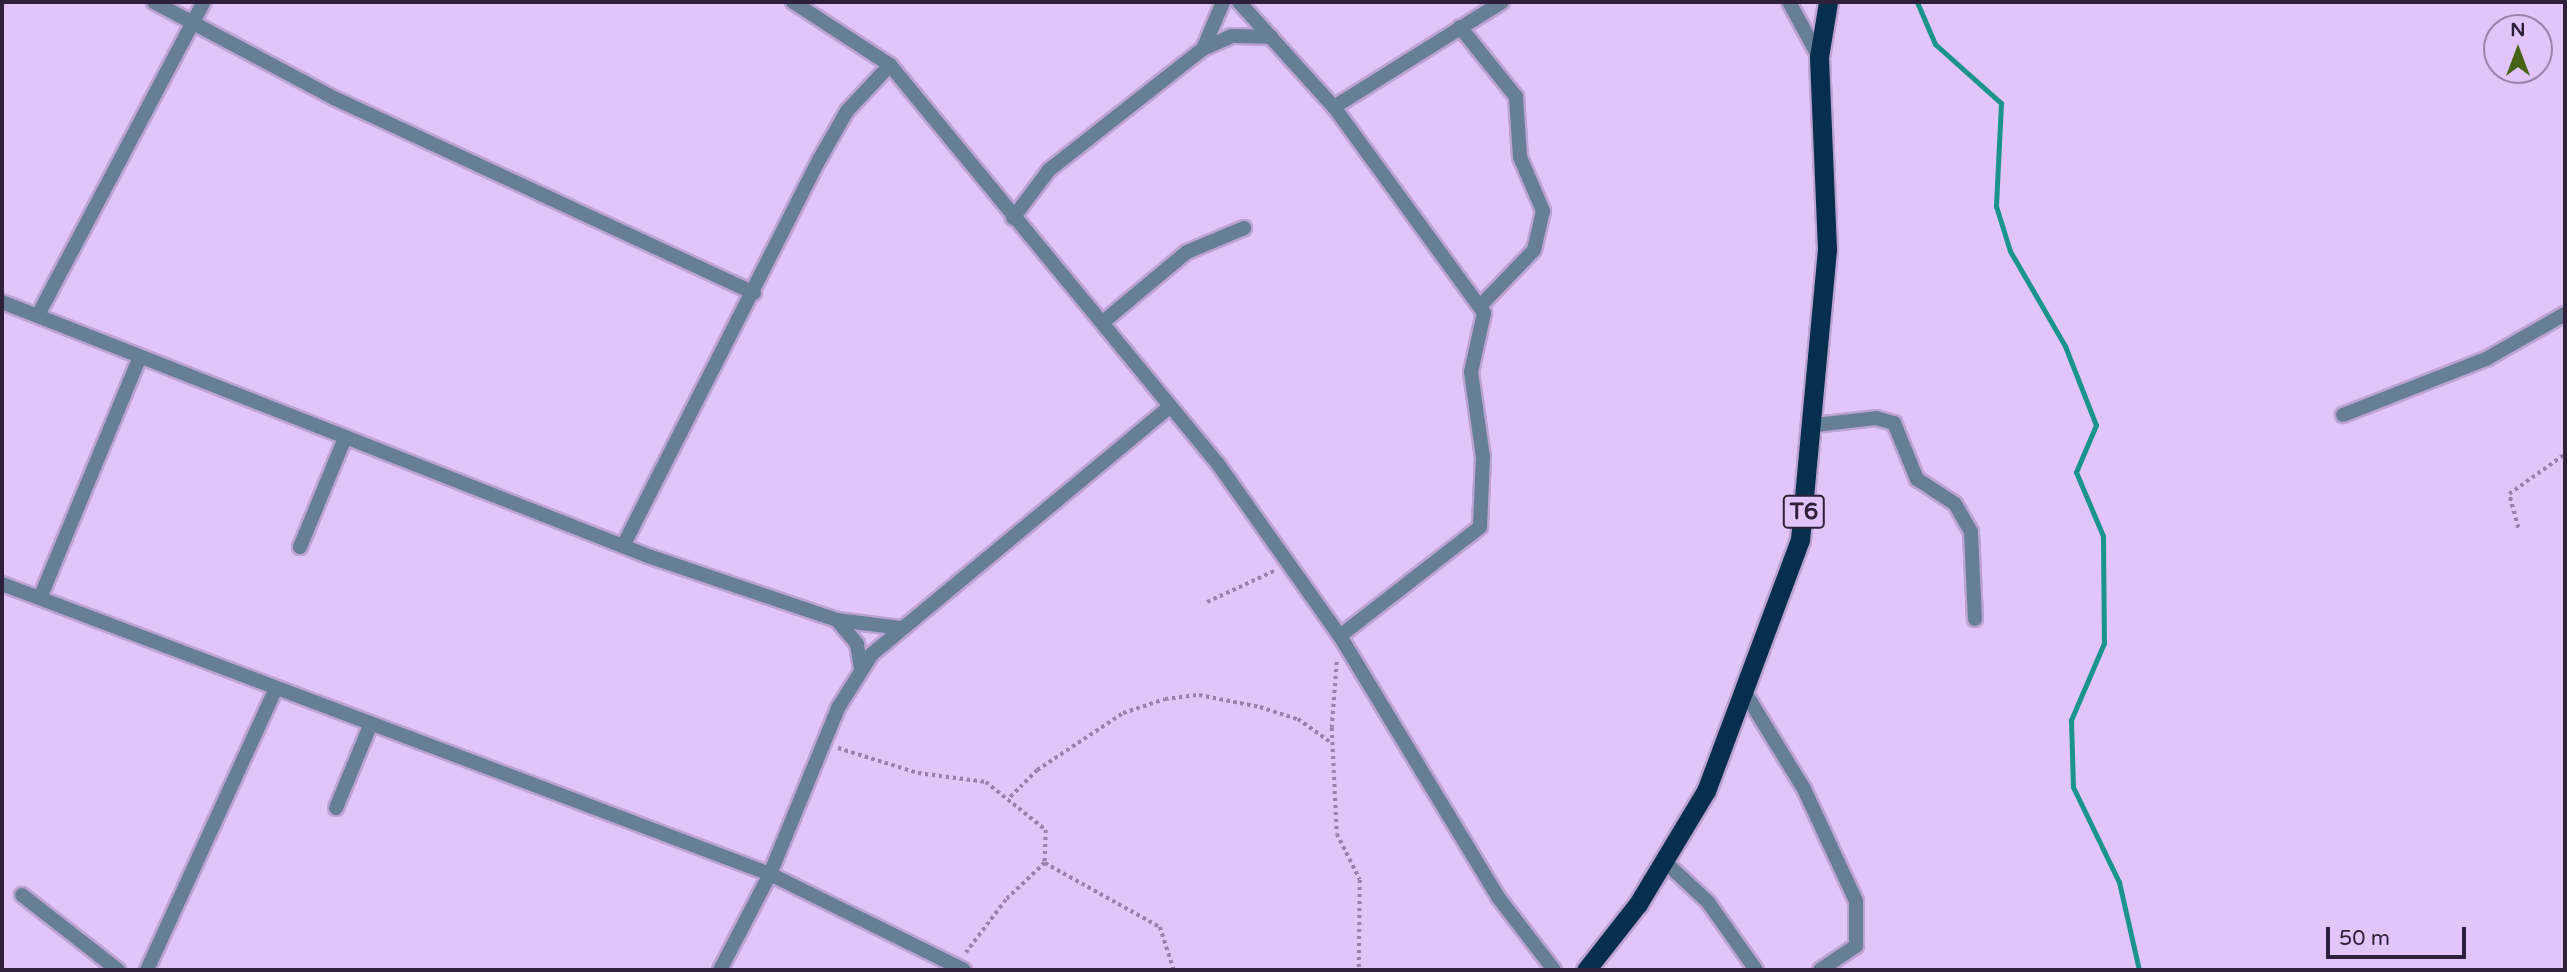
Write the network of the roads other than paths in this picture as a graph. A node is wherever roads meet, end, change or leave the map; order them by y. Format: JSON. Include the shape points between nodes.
{"nodes":[{"id":1,"x":154,"y":2,"type":"edge"},
{"id":2,"x":204,"y":2,"type":"edge"},
{"id":3,"x":793,"y":2,"type":"edge"},
{"id":4,"x":1223,"y":2,"type":"edge"},
{"id":5,"x":1239,"y":2,"type":"edge"},
{"id":6,"x":1502,"y":2,"type":"edge"},
{"id":7,"x":1789,"y":2,"type":"edge"},
{"id":8,"x":1828,"y":2,"type":"edge"},
{"id":9,"x":193,"y":23,"type":"junction"},
{"id":10,"x":1460,"y":27,"type":"junction"},
{"id":11,"x":1271,"y":37,"type":"junction"},
{"id":12,"x":1203,"y":50,"type":"junction"},
{"id":13,"x":1819,"y":57,"type":"junction"},
{"id":14,"x":890,"y":65,"type":"junction"},
{"id":15,"x":1334,"y":107,"type":"junction"},
{"id":16,"x":1013,"y":218,"type":"junction"},
{"id":17,"x":1244,"y":228,"type":"dead end"},
{"id":18,"x":754,"y":293,"type":"junction"},
{"id":19,"x":2,"y":302,"type":"edge"},
{"id":20,"x":1480,"y":305,"type":"junction"},
{"id":21,"x":39,"y":313,"type":"junction"},
{"id":22,"x":2565,"y":314,"type":"edge"},
{"id":23,"x":1103,"y":322,"type":"junction"},
{"id":24,"x":140,"y":357,"type":"junction"},
{"id":25,"x":1168,"y":407,"type":"junction"},
{"id":26,"x":2343,"y":415,"type":"dead end"},
{"id":27,"x":1815,"y":425,"type":"junction"},
{"id":28,"x":345,"y":438,"type":"junction"},
{"id":29,"x":623,"y":546,"type":"junction"},
{"id":30,"x":300,"y":547,"type":"dead end"},
{"id":31,"x":2,"y":584,"type":"edge"},
{"id":32,"x":40,"y":598,"type":"junction"},
{"id":33,"x":1975,"y":619,"type":"dead end"},
{"id":34,"x":837,"y":620,"type":"junction"},
{"id":35,"x":901,"y":628,"type":"junction"},
{"id":36,"x":1342,"y":639,"type":"junction"},
{"id":37,"x":862,"y":669,"type":"junction"},
{"id":38,"x":275,"y":691,"type":"junction"},
{"id":39,"x":1744,"y":691,"type":"junction"},
{"id":40,"x":370,"y":726,"type":"junction"},
{"id":41,"x":336,"y":808,"type":"dead end"},
{"id":42,"x":1664,"y":862,"type":"junction"},
{"id":43,"x":770,"y":874,"type":"junction"},
{"id":44,"x":22,"y":895,"type":"dead end"},
{"id":45,"x":961,"y":968,"type":"edge"},
{"id":46,"x":118,"y":970,"type":"edge"},
{"id":47,"x":147,"y":970,"type":"edge"},
{"id":48,"x":720,"y":970,"type":"edge"},
{"id":49,"x":1554,"y":970,"type":"edge"},
{"id":50,"x":1586,"y":970,"type":"edge"},
{"id":51,"x":1756,"y":970,"type":"edge"},
{"id":52,"x":1820,"y":970,"type":"edge"}],
"edges":[{"from":1,"to":9,"type":"street"},
{"from":2,"to":9,"type":"street"},
{"from":3,"to":14,"type":"street"},
{"from":4,"to":12,"type":"street"},
{"from":5,"to":11,"type":"street"},
{"from":6,"to":10,"type":"street"},
{"from":7,"to":13,"type":"street"},
{"from":8,"to":13,"type":"highway","number":"T6"},
{"from":9,"to":18,"type":"street","via":[[334,98]]},
{"from":9,"to":21,"type":"street"},
{"from":10,"to":15,"type":"street"},
{"from":10,"to":20,"type":"street","via":[[1516,97],[1520,157],[1543,211],[1534,250]]},
{"from":11,"to":12,"type":"street","via":[[1226,37]]},
{"from":11,"to":15,"type":"street"},
{"from":12,"to":16,"type":"street","via":[[1049,170]]},
{"from":13,"to":27,"type":"highway","number":"T6","via":[[1827,249]]},
{"from":14,"to":16,"type":"street"},
{"from":14,"to":18,"type":"street","via":[[847,111]]},
{"from":15,"to":20,"type":"street"},
{"from":16,"to":23,"type":"street"},
{"from":17,"to":23,"type":"street","via":[[1187,252]]},
{"from":18,"to":29,"type":"street"},
{"from":19,"to":21,"type":"street"},
{"from":20,"to":36,"type":"street","via":[[1485,324],[1471,372],[1483,457],[1480,527]]},
{"from":21,"to":24,"type":"street"},
{"from":22,"to":26,"type":"street","via":[[2486,359]]},
{"from":23,"to":25,"type":"street"},
{"from":24,"to":28,"type":"street"},
{"from":24,"to":32,"type":"street"},
{"from":25,"to":35,"type":"street"},
{"from":25,"to":36,"type":"street","via":[[1219,464]]},
{"from":27,"to":33,"type":"street","via":[[1876,418],[1894,423],[1917,479],[1955,504],[1970,531]]},
{"from":27,"to":39,"type":"highway","number":"T6","via":[[1800,540]]},
{"from":28,"to":29,"type":"street"},
{"from":28,"to":30,"type":"street"},
{"from":29,"to":34,"type":"street"},
{"from":31,"to":32,"type":"street"},
{"from":32,"to":38,"type":"street"},
{"from":34,"to":35,"type":"street"},
{"from":34,"to":37,"type":"street","via":[[858,644]]},
{"from":35,"to":37,"type":"street"},
{"from":36,"to":49,"type":"street","via":[[1498,897]]},
{"from":37,"to":43,"type":"street","via":[[823,742]]},
{"from":38,"to":40,"type":"street"},
{"from":38,"to":47,"type":"street"},
{"from":39,"to":42,"type":"highway","number":"T6","via":[[1706,791]]},
{"from":39,"to":52,"type":"street","via":[[1804,789],[1856,901],[1856,946]]},
{"from":40,"to":41,"type":"street"},
{"from":40,"to":43,"type":"street"},
{"from":42,"to":50,"type":"highway","number":"T6"},
{"from":42,"to":51,"type":"street","via":[[1708,902]]},
{"from":43,"to":45,"type":"street"},
{"from":43,"to":48,"type":"street"},
{"from":44,"to":46,"type":"street"}]}
